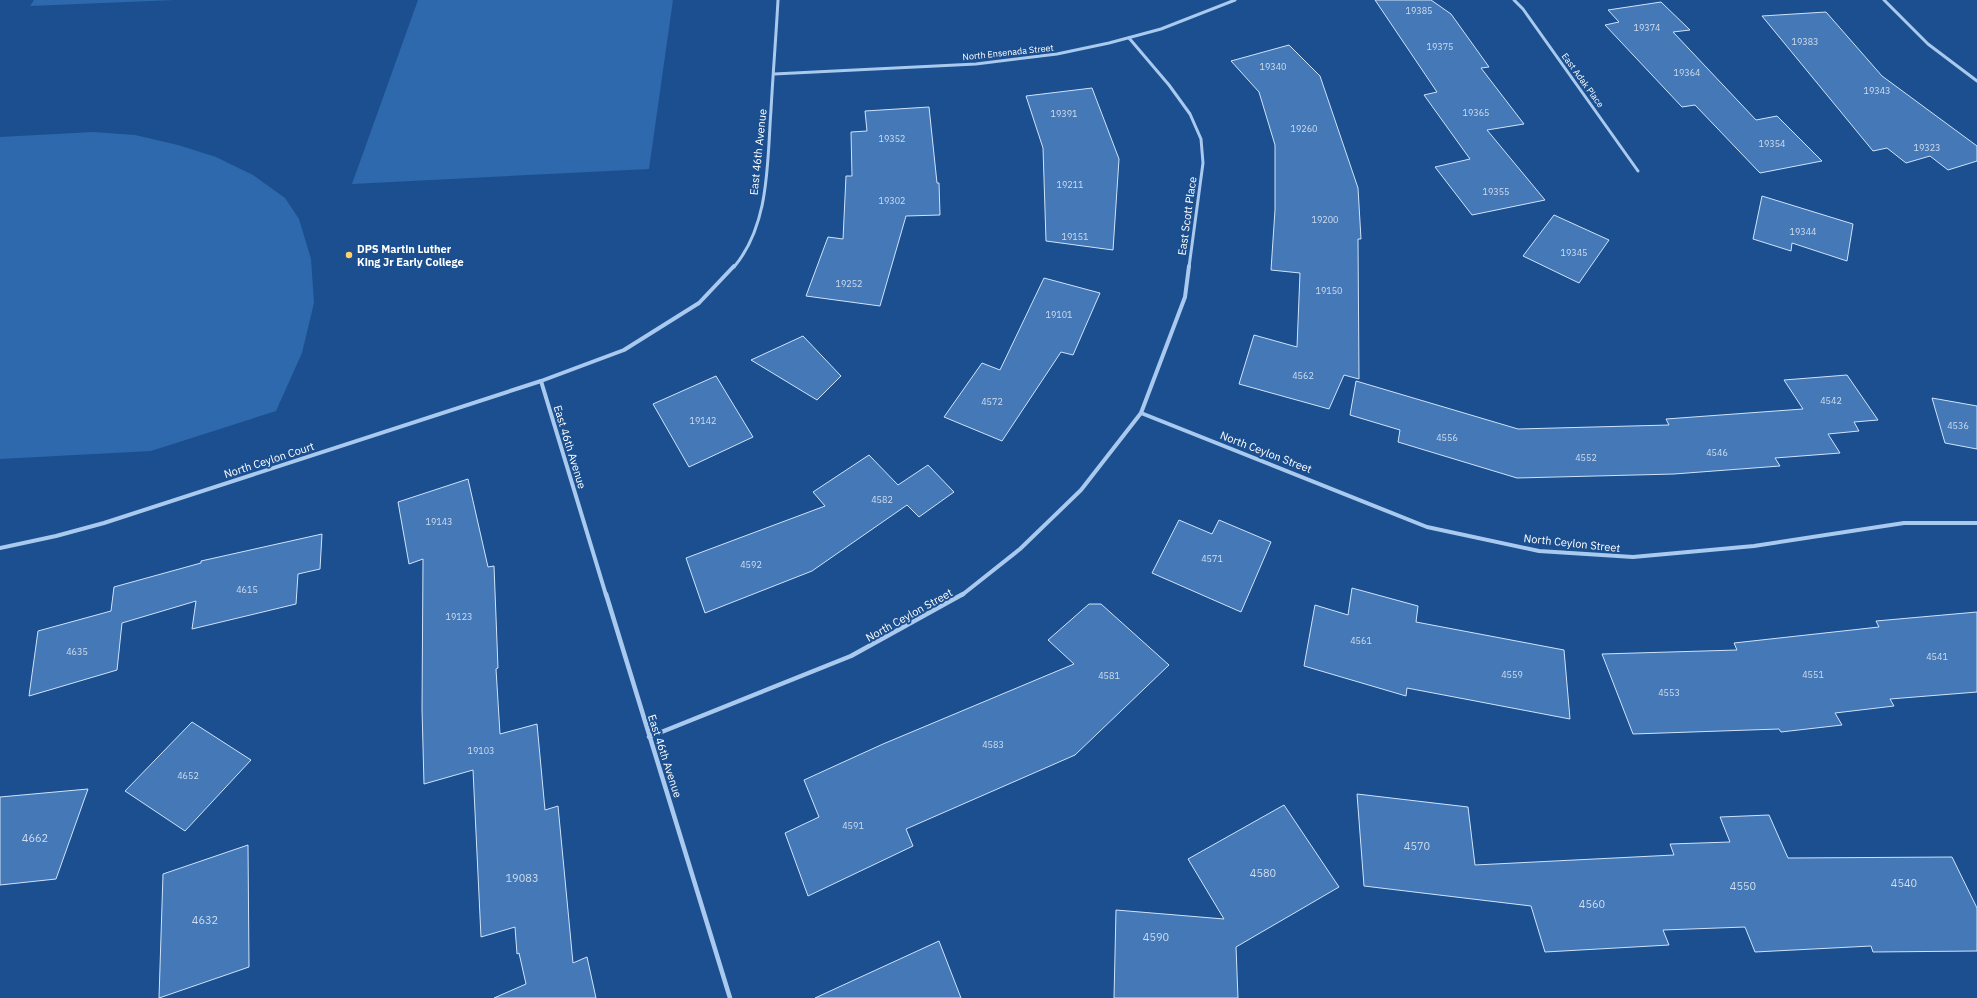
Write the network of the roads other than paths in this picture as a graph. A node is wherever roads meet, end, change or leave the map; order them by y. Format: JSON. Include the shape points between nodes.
{"nodes":[{"id":1,"x":778,"y":0,"type":"edge"},
{"id":2,"x":1235,"y":0,"type":"edge"},
{"id":3,"x":1514,"y":0,"type":"edge"},
{"id":4,"x":1884,"y":0,"type":"edge"},
{"id":5,"x":1129,"y":38,"type":"junction"},
{"id":6,"x":774,"y":74,"type":"junction"},
{"id":7,"x":1977,"y":81,"type":"edge"},
{"id":8,"x":1638,"y":171,"type":"dead end"},
{"id":9,"x":541,"y":381,"type":"junction"},
{"id":10,"x":1141,"y":413,"type":"junction"},
{"id":11,"x":1977,"y":523,"type":"edge"},
{"id":12,"x":0,"y":548,"type":"edge"},
{"id":13,"x":649,"y":737,"type":"junction"},
{"id":14,"x":730,"y":998,"type":"edge"}],
"edges":[{"from":1,"to":6,"type":"street","name":"East 46th Avenue"},
{"from":2,"to":5,"type":"street","name":"North Ensenada Street","via":[[1199,16]]},
{"from":3,"to":8,"type":"street","name":"East Adak Place","via":[[1585,94]]},
{"from":4,"to":7,"type":"street","via":[[1913,32],[1948,62]]},
{"from":5,"to":6,"type":"street","name":"North Ensenada Street","via":[[1030,58]]},
{"from":5,"to":10,"type":"street","name":"East Scott Place","via":[[1190,114],[1201,139],[1203,163],[1185,298]]},
{"from":6,"to":9,"type":"street","name":"East 46th Avenue","via":[[766,182],[757,226],[742,257],[699,303],[668,324],[624,350]]},
{"from":9,"to":12,"type":"street","name":"North Ceylon Court","via":[[104,523]]},
{"from":9,"to":13,"type":"street","name":"East 46th Avenue"},
{"from":10,"to":11,"type":"street","name":"North Ceylon Street","via":[[1427,527],[1539,551],[1633,557],[1754,546],[1904,523]]},
{"from":10,"to":13,"type":"street","name":"North Ceylon Street","via":[[1081,490],[1020,549],[956,599],[851,656]]},
{"from":13,"to":14,"type":"street","name":"East 46th Avenue","via":[[668,790]]}]}
